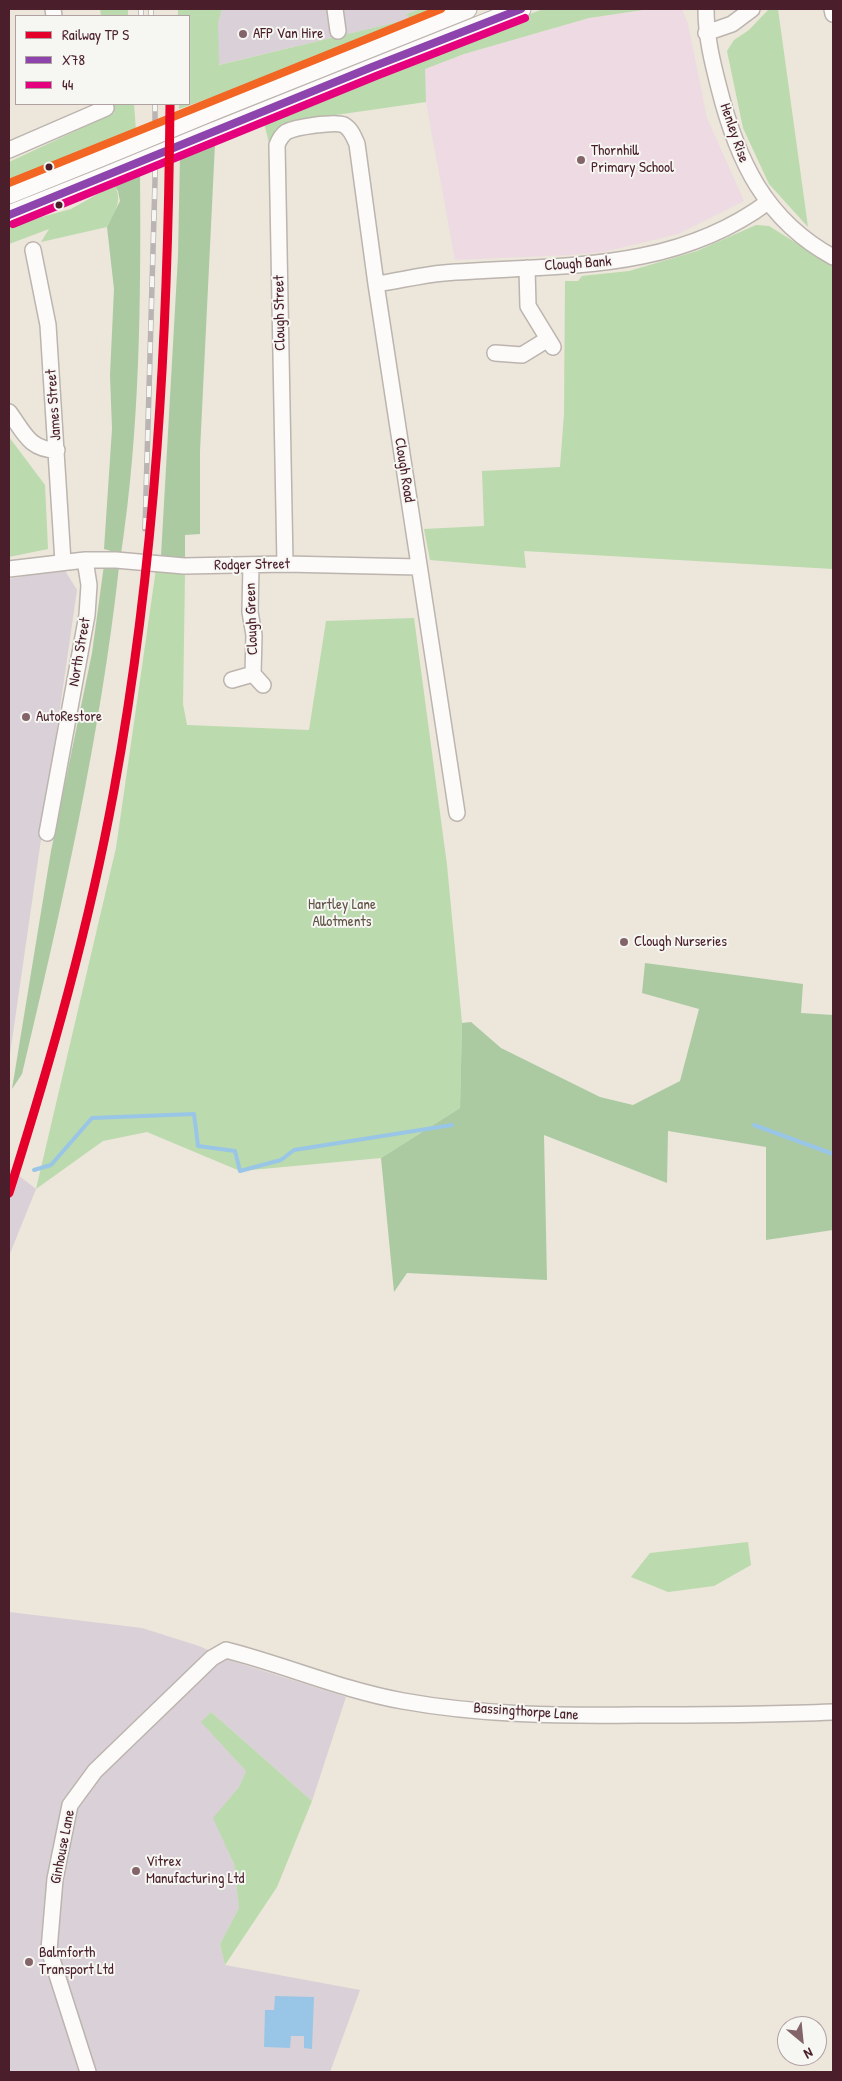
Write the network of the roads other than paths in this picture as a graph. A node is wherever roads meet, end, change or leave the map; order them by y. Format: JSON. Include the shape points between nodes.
{"nodes":[{"id":1,"x":335,"y":9,"type":"edge"},
{"id":2,"x":467,"y":9,"type":"edge"},
{"id":3,"x":522,"y":9,"type":"edge"},
{"id":4,"x":694,"y":9,"type":"edge"},
{"id":5,"x":706,"y":9,"type":"edge"},
{"id":6,"x":752,"y":9,"type":"edge"},
{"id":7,"x":832,"y":9,"type":"edge"},
{"id":8,"x":833,"y":14,"type":"edge"},
{"id":9,"x":338,"y":31,"type":"dead end"},
{"id":10,"x":706,"y":33,"type":"junction"},
{"id":11,"x":106,"y":108,"type":"dead end"},
{"id":12,"x":349,"y":129,"type":"joint"},
{"id":13,"x":9,"y":150,"type":"edge"},
{"id":14,"x":9,"y":194,"type":"edge"},
{"id":15,"x":768,"y":202,"type":"junction"},
{"id":16,"x":9,"y":215,"type":"edge"},
{"id":17,"x":33,"y":250,"type":"dead end"},
{"id":18,"x":833,"y":257,"type":"edge"},
{"id":19,"x":527,"y":268,"type":"junction"},
{"id":20,"x":376,"y":284,"type":"junction"},
{"id":21,"x":495,"y":353,"type":"dead end"},
{"id":22,"x":9,"y":412,"type":"edge"},
{"id":23,"x":57,"y":450,"type":"junction"},
{"id":24,"x":85,"y":560,"type":"junction"},
{"id":25,"x":63,"y":562,"type":"junction"},
{"id":26,"x":285,"y":564,"type":"junction"},
{"id":27,"x":251,"y":565,"type":"junction"},
{"id":28,"x":419,"y":568,"type":"junction"},
{"id":29,"x":9,"y":569,"type":"edge"},
{"id":30,"x":232,"y":680,"type":"dead end"},
{"id":31,"x":457,"y":813,"type":"dead end"},
{"id":32,"x":47,"y":833,"type":"dead end"},
{"id":33,"x":226,"y":1650,"type":"joint"},
{"id":34,"x":833,"y":1712,"type":"edge"},
{"id":35,"x":88,"y":2072,"type":"edge"}],
"edges":[{"from":1,"to":9,"type":"street"},
{"from":2,"to":14,"type":"main road","bridge":true},
{"from":3,"to":16,"type":"main road","bridge":true},
{"from":4,"to":10,"type":"street","name":"Henley Rise"},
{"from":5,"to":10,"type":"street","name":"Henley Rise"},
{"from":6,"to":10,"type":"street","via":[[732,24]]},
{"from":7,"to":8,"type":"street"},
{"from":10,"to":15,"type":"street","name":"Henley Rise","via":[[737,150]]},
{"from":11,"to":13,"type":"street"},
{"from":12,"to":20,"type":"street","name":"Clough Road","via":[[357,144]]},
{"from":12,"to":26,"type":"street","name":"Clough Street","via":[[335,123],[294,129],[282,136],[277,145]]},
{"from":15,"to":18,"type":"street","name":"Henley Rise","via":[[797,233]]},
{"from":15,"to":19,"type":"street","name":"Clough Bank","via":[[723,229],[664,251],[606,264]]},
{"from":17,"to":23,"type":"street","name":"James Street","via":[[48,325]]},
{"from":19,"to":20,"type":"street","name":"Clough Bank","via":[[441,273]]},
{"from":19,"to":21,"type":"street","via":[[528,306],[550,343],[522,355]]},
{"from":20,"to":28,"type":"street","name":"Clough Road"},
{"from":22,"to":23,"type":"street","via":[[32,444],[46,450]]},
{"from":23,"to":25,"type":"street","name":"James Street"},
{"from":24,"to":25,"type":"street","name":"Rodger Street"},
{"from":24,"to":27,"type":"street","name":"Rodger Street","via":[[184,566]]},
{"from":24,"to":32,"type":"street","name":"North Street","via":[[89,585],[87,615]]},
{"from":25,"to":29,"type":"street","name":"Rodger Street"},
{"from":26,"to":27,"type":"street","name":"Rodger Street"},
{"from":26,"to":28,"type":"street","name":"Rodger Street"},
{"from":27,"to":30,"type":"street","name":"Clough Green","via":[[250,612],[258,680]]},
{"from":28,"to":31,"type":"street","name":"Clough Road"},
{"from":33,"to":34,"type":"street","name":"Bassingthorpe Lane","via":[[371,1694],[475,1710],[599,1716],[759,1716]]},
{"from":33,"to":35,"type":"street","name":"Ginhouse Lane","via":[[212,1658],[100,1766],[70,1805],[55,1878],[48,1950]]}]}
